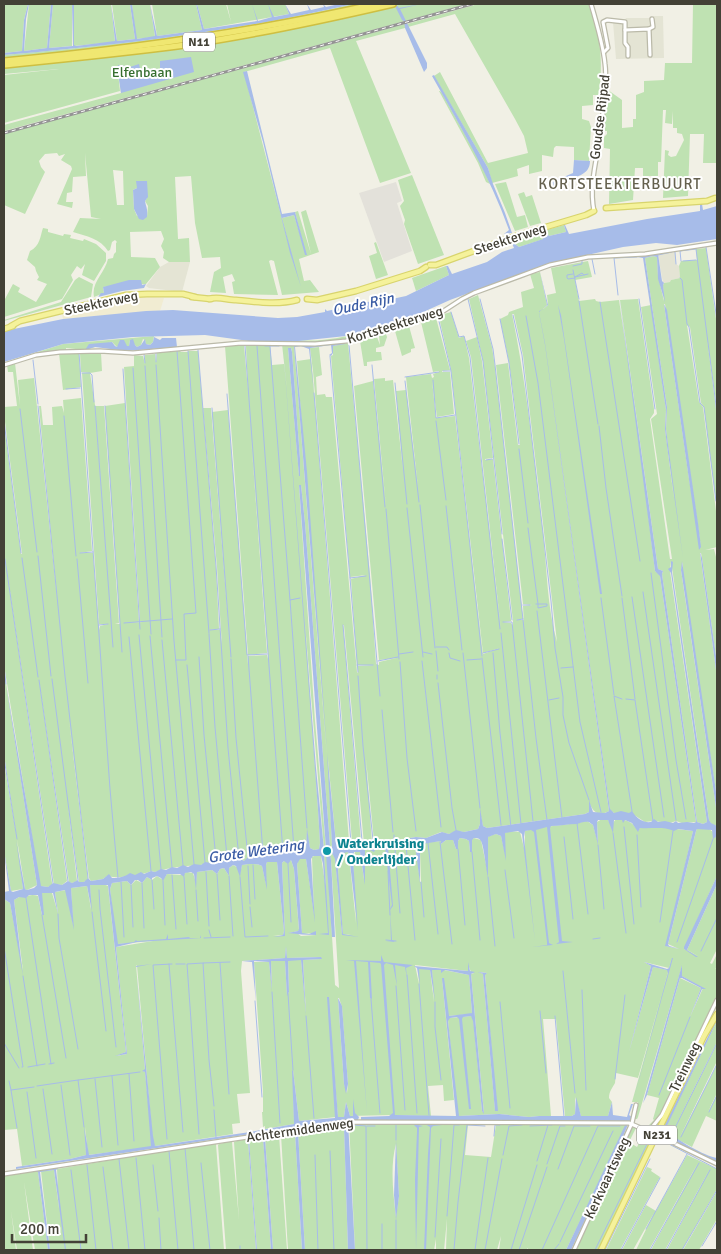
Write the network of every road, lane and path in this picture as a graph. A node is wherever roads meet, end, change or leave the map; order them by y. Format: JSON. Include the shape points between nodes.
{"nodes":[{"id":1,"x":376,"y":4,"type":"edge"},
{"id":2,"x":392,"y":4,"type":"edge"},
{"id":3,"x":591,"y":4,"type":"edge"},
{"id":4,"x":652,"y":20,"type":"dead end"},
{"id":5,"x":649,"y":29,"type":"junction"},
{"id":6,"x":625,"y":30,"type":"junction"},
{"id":7,"x":604,"y":52,"type":"junction"},
{"id":8,"x":628,"y":56,"type":"dead end"},
{"id":9,"x":650,"y":56,"type":"dead end"},
{"id":10,"x":4,"y":61,"type":"edge"},
{"id":11,"x":4,"y":65,"type":"edge"},
{"id":12,"x":716,"y":198,"type":"edge"},
{"id":13,"x":594,"y":211,"type":"junction"},
{"id":14,"x":717,"y":243,"type":"edge"},
{"id":15,"x":6,"y":328,"type":"edge"},
{"id":16,"x":4,"y":365,"type":"edge"},
{"id":17,"x":717,"y":1000,"type":"edge"},
{"id":18,"x":717,"y":1009,"type":"edge"},
{"id":19,"x":717,"y":1014,"type":"edge"},
{"id":20,"x":713,"y":1020,"type":"junction"},
{"id":21,"x":636,"y":1105,"type":"dead end"},
{"id":22,"x":629,"y":1123,"type":"junction"},
{"id":23,"x":649,"y":1131,"type":"junction"},
{"id":24,"x":657,"y":1134,"type":"junction"},
{"id":25,"x":717,"y":1164,"type":"edge"},
{"id":26,"x":4,"y":1174,"type":"edge"},
{"id":27,"x":574,"y":1250,"type":"edge"},
{"id":28,"x":601,"y":1250,"type":"edge"}],
"edges":[{"from":1,"to":10,"type":"highway","number":"N11","via":[[185,41]]},
{"from":2,"to":11,"type":"highway","number":"N11","via":[[186,44]]},
{"from":3,"to":7,"type":"street","name":"Goudse Rijpad"},
{"from":4,"to":5,"type":"street","via":[[653,27]]},
{"from":5,"to":6,"type":"street"},
{"from":5,"to":9,"type":"street"},
{"from":6,"to":7,"type":"street","name":"Goudse Rijpad","via":[[625,22],[604,20],[608,48]]},
{"from":6,"to":8,"type":"street"},
{"from":7,"to":13,"type":"street","name":"Goudse Rijpad","via":[[605,80],[594,167]]},
{"from":12,"to":13,"type":"main road","name":"Steekterweg"},
{"from":13,"to":15,"type":"main road","name":"Steekterweg","via":[[420,271],[320,299],[277,302],[180,295],[126,295]]},
{"from":14,"to":16,"type":"street","name":"Kortsteekterweg","via":[[562,262],[474,293],[442,312],[346,341],[241,343],[133,353],[60,352]]},
{"from":17,"to":23,"type":"street","name":"Treinweg","via":[[662,1115]]},
{"from":18,"to":20,"type":"main road","number":"N231"},
{"from":19,"to":20,"type":"main road","number":"N231"},
{"from":20,"to":24,"type":"main road","number":"N231"},
{"from":21,"to":22,"type":"street","name":"Kerkvaartsweg"},
{"from":22,"to":23,"type":"street","name":"Achtermiddenweg"},
{"from":22,"to":26,"type":"street","name":"Achtermiddenweg","via":[[347,1122]]},
{"from":22,"to":27,"type":"street","name":"Kerkvaartsweg"},
{"from":23,"to":24,"type":"street","name":"Achtermiddenweg"},
{"from":24,"to":25,"type":"street","name":"Achtermiddenweg"},
{"from":24,"to":28,"type":"main road","number":"N231"}]}
